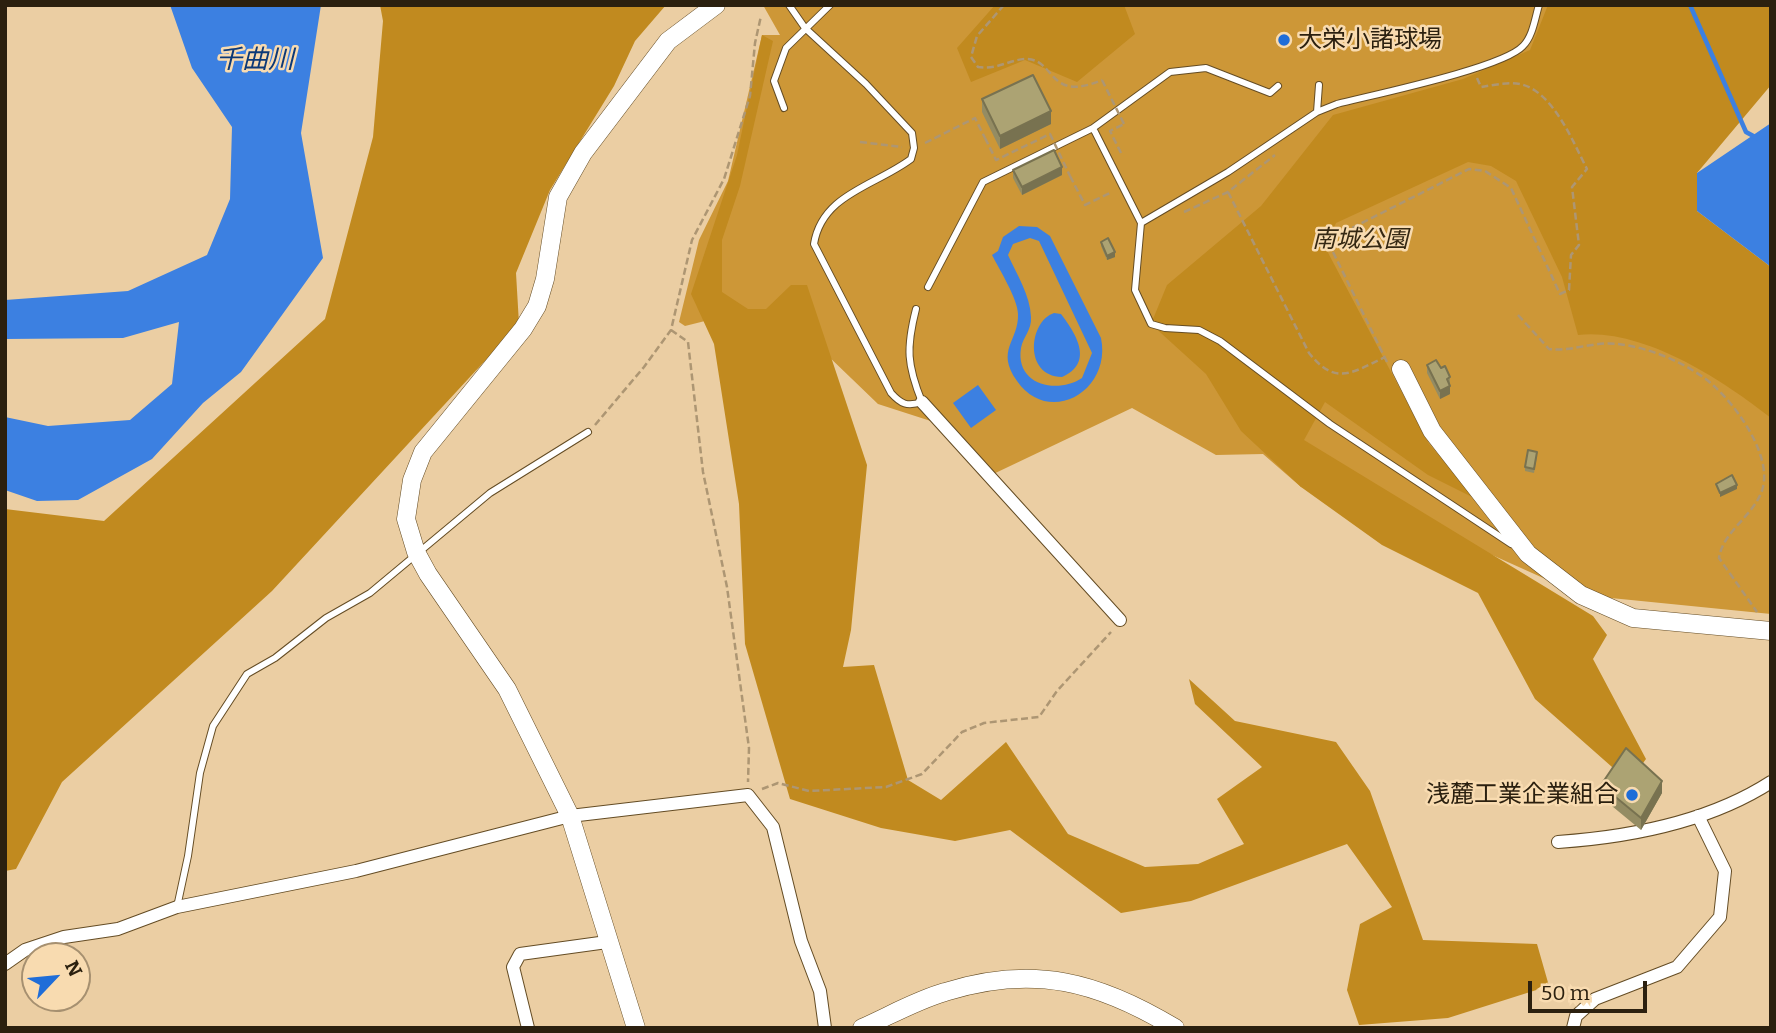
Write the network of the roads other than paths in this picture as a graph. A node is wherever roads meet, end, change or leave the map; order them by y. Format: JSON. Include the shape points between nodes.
{"nodes":[{"id":1,"x":716,"y":5,"type":"edge"},
{"id":2,"x":789,"y":5,"type":"edge"},
{"id":3,"x":830,"y":5,"type":"edge"},
{"id":4,"x":1539,"y":5,"type":"edge"},
{"id":5,"x":805,"y":28,"type":"junction"},
{"id":6,"x":1319,"y":85,"type":"dead end"},
{"id":7,"x":1278,"y":86,"type":"dead end"},
{"id":8,"x":784,"y":108,"type":"dead end"},
{"id":9,"x":1317,"y":113,"type":"junction"},
{"id":10,"x":1093,"y":128,"type":"junction"},
{"id":11,"x":1141,"y":223,"type":"junction"},
{"id":12,"x":928,"y":287,"type":"dead end"},
{"id":13,"x":916,"y":309,"type":"dead end"},
{"id":14,"x":1395,"y":368,"type":"road end"},
{"id":15,"x":922,"y":402,"type":"junction"},
{"id":16,"x":588,"y":432,"type":"road end"},
{"id":17,"x":416,"y":552,"type":"junction"},
{"id":18,"x":1528,"y":554,"type":"junction"},
{"id":19,"x":1120,"y":620,"type":"road end"},
{"id":20,"x":1771,"y":631,"type":"edge"},
{"id":21,"x":1771,"y":782,"type":"edge"},
{"id":22,"x":569,"y":816,"type":"junction"},
{"id":23,"x":1698,"y":816,"type":"junction"},
{"id":24,"x":1558,"y":842,"type":"dead end"},
{"id":25,"x":177,"y":907,"type":"junction"},
{"id":26,"x":607,"y":942,"type":"junction"},
{"id":27,"x":5,"y":964,"type":"edge"},
{"id":28,"x":528,"y":1028,"type":"edge"},
{"id":29,"x":636,"y":1028,"type":"edge"},
{"id":30,"x":825,"y":1028,"type":"edge"},
{"id":31,"x":862,"y":1028,"type":"edge"},
{"id":32,"x":1175,"y":1028,"type":"edge"},
{"id":33,"x":1573,"y":1028,"type":"edge"}],
"edges":[{"from":1,"to":17,"type":"street","via":[[668,41],[583,153],[558,197],[537,306],[424,452],[412,480],[406,519]]},
{"from":2,"to":5,"type":"lane"},
{"from":3,"to":5,"type":"lane"},
{"from":4,"to":9,"type":"lane","via":[[1522,47],[1472,69]]},
{"from":5,"to":8,"type":"lane","via":[[786,48],[774,81]]},
{"from":5,"to":15,"type":"lane","via":[[912,133],[911,159],[834,202],[817,227],[814,244],[891,393],[910,406]]},
{"from":6,"to":9,"type":"lane"},
{"from":7,"to":10,"type":"lane","via":[[1270,93],[1206,68],[1170,72]]},
{"from":9,"to":11,"type":"lane"},
{"from":10,"to":11,"type":"lane"},
{"from":10,"to":12,"type":"lane","via":[[983,182]]},
{"from":11,"to":18,"type":"lane","via":[[1135,289],[1151,324],[1199,330],[1220,341],[1341,431]]},
{"from":13,"to":15,"type":"lane","via":[[907,349]]},
{"from":14,"to":18,"type":"street","via":[[1432,431]]},
{"from":15,"to":19,"type":"street"},
{"from":16,"to":17,"type":"lane","via":[[491,493]]},
{"from":17,"to":22,"type":"street","via":[[507,690]]},
{"from":17,"to":25,"type":"lane","via":[[370,593],[247,674],[212,726]]},
{"from":18,"to":20,"type":"street","via":[[1581,595],[1633,618]]},
{"from":21,"to":23,"type":"street"},
{"from":22,"to":25,"type":"street","via":[[356,871]]},
{"from":22,"to":26,"type":"street"},
{"from":22,"to":30,"type":"street","via":[[748,795],[774,827],[801,942],[820,991]]},
{"from":23,"to":24,"type":"street","via":[[1606,839]]},
{"from":23,"to":33,"type":"street","via":[[1725,871],[1720,916],[1677,967],[1595,999],[1576,1016]]},
{"from":25,"to":27,"type":"street","via":[[118,929],[64,937],[25,950]]},
{"from":26,"to":28,"type":"street","via":[[520,954],[513,967]]},
{"from":26,"to":29,"type":"street"},
{"from":31,"to":32,"type":"street","via":[[943,992],[1022,979],[1094,987]]}]}
